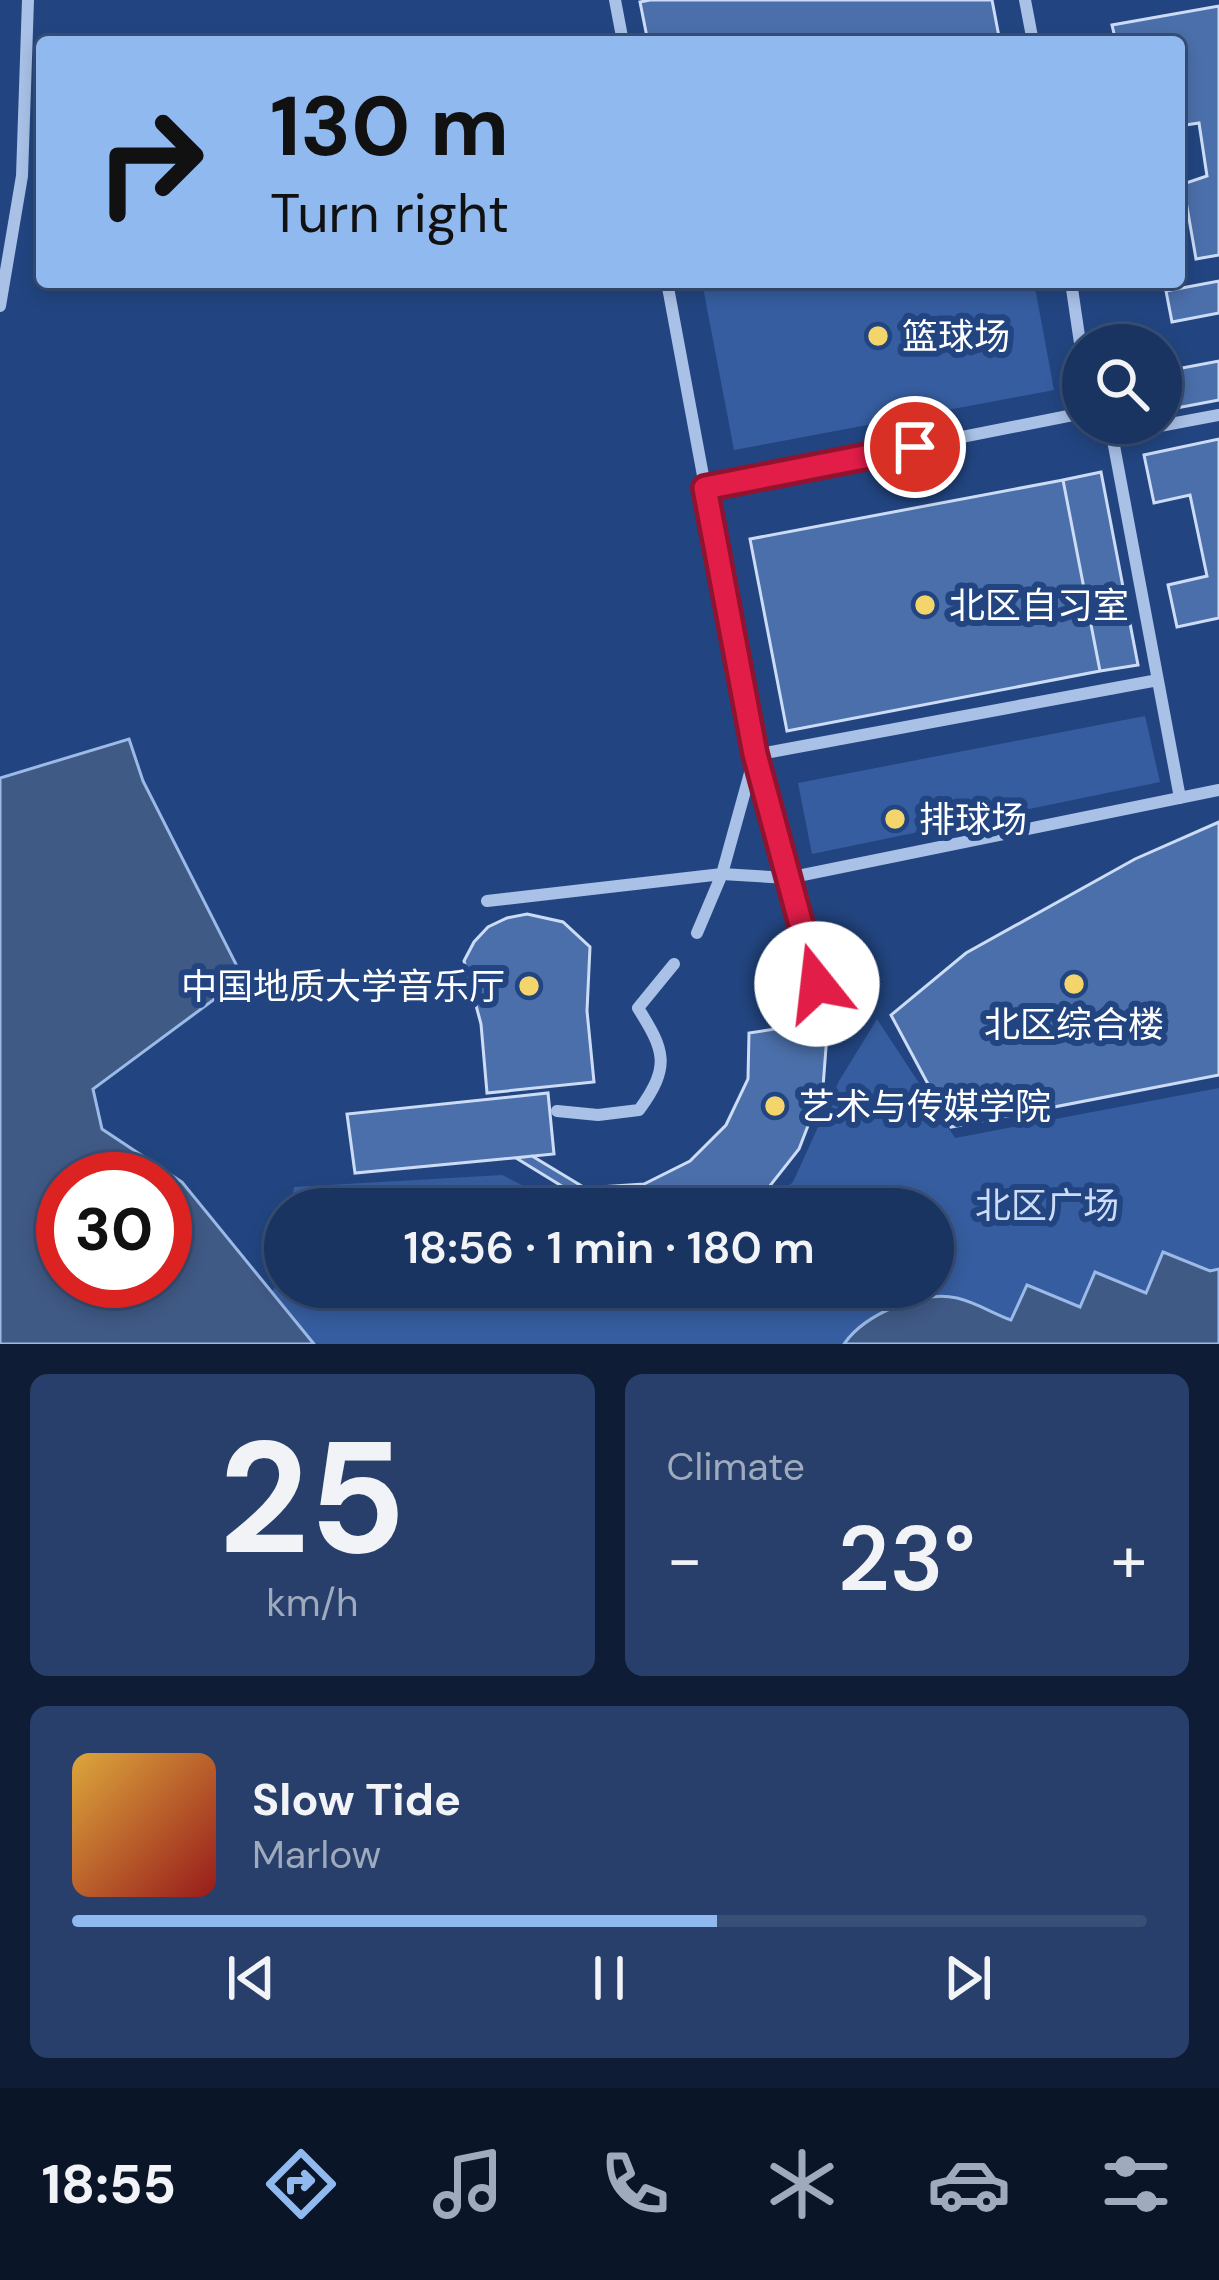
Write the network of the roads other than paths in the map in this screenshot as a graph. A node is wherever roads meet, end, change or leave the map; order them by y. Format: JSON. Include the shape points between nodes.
{"nodes":[{"id":1,"x":28,"y":0,"type":"edge"},
{"id":2,"x":615,"y":0,"type":"edge"},
{"id":3,"x":1025,"y":0,"type":"edge"},
{"id":4,"x":622,"y":36,"type":"edge"},
{"id":5,"x":1032,"y":36,"type":"edge"},
{"id":6,"x":669,"y":288,"type":"edge"},
{"id":7,"x":1072,"y":288,"type":"edge"},
{"id":8,"x":0,"y":306,"type":"edge"},
{"id":9,"x":1077,"y":324,"type":"edge"},
{"id":10,"x":1219,"y":416,"type":"edge"},
{"id":11,"x":1062,"y":417,"type":"edge"},
{"id":12,"x":1182,"y":422,"type":"edge"},
{"id":13,"x":1114,"y":444,"type":"edge"},
{"id":14,"x":705,"y":488,"type":"junction"},
{"id":15,"x":1159,"y":680,"type":"junction"},
{"id":16,"x":755,"y":754,"type":"junction"},
{"id":17,"x":1219,"y":790,"type":"edge"},
{"id":18,"x":1180,"y":798,"type":"junction"},
{"id":19,"x":722,"y":874,"type":"junction"},
{"id":20,"x":788,"y":878,"type":"junction"},
{"id":21,"x":488,"y":901,"type":"dead end"},
{"id":22,"x":697,"y":933,"type":"dead end"},
{"id":23,"x":674,"y":964,"type":"dead end"},
{"id":24,"x":826,"y":1019,"type":"dead end"},
{"id":25,"x":557,"y":1111,"type":"dead end"}],
"edges":[{"from":1,"to":8,"type":"street","via":[[22,176]]},
{"from":2,"to":4,"type":"street"},
{"from":3,"to":5,"type":"street"},
{"from":6,"to":14,"type":"street"},
{"from":7,"to":9,"type":"street"},
{"from":10,"to":12,"type":"street"},
{"from":11,"to":14,"type":"street"},
{"from":13,"to":15,"type":"street"},
{"from":14,"to":16,"type":"street"},
{"from":15,"to":16,"type":"street"},
{"from":15,"to":18,"type":"street"},
{"from":16,"to":19,"type":"street"},
{"from":16,"to":20,"type":"street"},
{"from":17,"to":18,"type":"street"},
{"from":18,"to":20,"type":"street"},
{"from":19,"to":20,"type":"street"},
{"from":19,"to":21,"type":"street"},
{"from":19,"to":22,"type":"street"},
{"from":20,"to":24,"type":"street"},
{"from":23,"to":25,"type":"street","via":[[638,1008],[662,1045],[657,1086],[639,1110]]}]}
